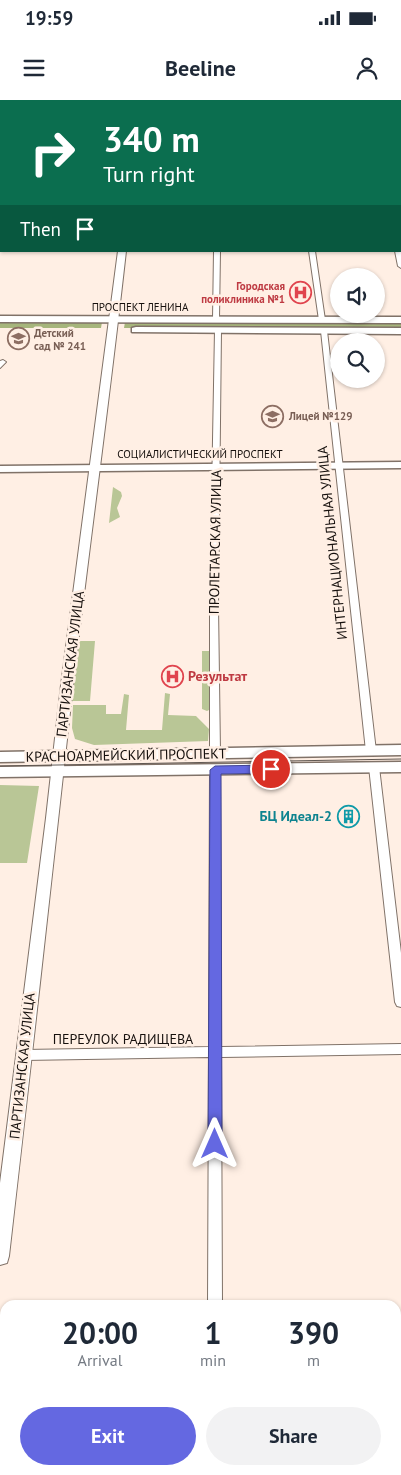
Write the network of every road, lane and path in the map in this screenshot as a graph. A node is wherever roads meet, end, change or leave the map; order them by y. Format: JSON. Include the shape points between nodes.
{"nodes":[{"id":1,"x":122,"y":252,"type":"edge"},
{"id":2,"x":216,"y":252,"type":"edge"},
{"id":3,"x":312,"y":252,"type":"edge"},
{"id":4,"x":398,"y":252,"type":"edge"},
{"id":5,"x":401,"y":266,"type":"edge"},
{"id":6,"x":0,"y":319,"type":"edge"},
{"id":7,"x":216,"y":319,"type":"junction"},
{"id":8,"x":322,"y":320,"type":"junction"},
{"id":9,"x":401,"y":320,"type":"edge"},
{"id":10,"x":114,"y":325,"type":"junction"},
{"id":11,"x":0,"y":330,"type":"edge"},
{"id":12,"x":218,"y":330,"type":"junction"},
{"id":13,"x":324,"y":331,"type":"junction"},
{"id":14,"x":401,"y":331,"type":"edge"},
{"id":15,"x":338,"y":465,"type":"junction"},
{"id":16,"x":401,"y":465,"type":"edge"},
{"id":17,"x":216,"y":466,"type":"junction"},
{"id":18,"x":94,"y":467,"type":"junction"},
{"id":19,"x":0,"y":469,"type":"edge"},
{"id":20,"x":401,"y":750,"type":"edge"},
{"id":21,"x":371,"y":751,"type":"junction"},
{"id":22,"x":270,"y":752,"type":"junction"},
{"id":23,"x":215,"y":753,"type":"junction"},
{"id":24,"x":60,"y":756,"type":"junction"},
{"id":25,"x":0,"y":757,"type":"edge"},
{"id":26,"x":374,"y":767,"type":"junction"},
{"id":27,"x":401,"y":767,"type":"edge"},
{"id":28,"x":271,"y":769,"type":"junction"},
{"id":29,"x":215,"y":770,"type":"junction"},
{"id":30,"x":0,"y":772,"type":"edge"},
{"id":31,"x":58,"y":772,"type":"junction"},
{"id":32,"x":401,"y":1002,"type":"edge"},
{"id":33,"x":401,"y":1049,"type":"edge"},
{"id":34,"x":215,"y":1053,"type":"junction"},
{"id":35,"x":24,"y":1055,"type":"junction"},
{"id":36,"x":0,"y":1256,"type":"edge"},
{"id":37,"x":215,"y":1300,"type":"edge"}],
"edges":[{"from":1,"to":10,"type":"main road","name":"ПАРТИЗАНСКАЯ УЛИЦА"},
{"from":2,"to":7,"type":"street"},
{"from":3,"to":8,"type":"street"},
{"from":4,"to":5,"type":"street"},
{"from":6,"to":10,"type":"main road","name":"ПРОСПЕКТ ЛЕНИНА"},
{"from":7,"to":8,"type":"main road","name":"ПРОСПЕКТ ЛЕНИНА"},
{"from":7,"to":10,"type":"main road","name":"ПРОСПЕКТ ЛЕНИНА"},
{"from":8,"to":9,"type":"main road","name":"ПРОСПЕКТ ЛЕНИНА"},
{"from":10,"to":11,"type":"main road","name":"ПРОСПЕКТ ЛЕНИНА"},
{"from":10,"to":12,"type":"main road","name":"ПРОСПЕКТ ЛЕНИНА"},
{"from":10,"to":18,"type":"main road","name":"ПАРТИЗАНСКАЯ УЛИЦА"},
{"from":12,"to":13,"type":"main road","name":"ПРОСПЕКТ ЛЕНИНА"},
{"from":12,"to":17,"type":"street","name":"ПРОЛЕТАРСКАЯ УЛИЦА"},
{"from":13,"to":14,"type":"main road","name":"ПРОСПЕКТ ЛЕНИНА"},
{"from":13,"to":15,"type":"street","name":"ИНТЕРНАЦИОНАЛЬНАЯ УЛИЦА"},
{"from":15,"to":16,"type":"street","name":"СОЦИАЛИСТИЧЕСКИЙ ПРОСПЕКТ"},
{"from":15,"to":17,"type":"street","name":"СОЦИАЛИСТИЧЕСКИЙ ПРОСПЕКТ"},
{"from":15,"to":21,"type":"street","name":"ИНТЕРНАЦИОНАЛЬНАЯ УЛИЦА"},
{"from":17,"to":18,"type":"street","name":"СОЦИАЛИСТИЧЕСКИЙ ПРОСПЕКТ"},
{"from":17,"to":23,"type":"street","name":"ПРОЛЕТАРСКАЯ УЛИЦА"},
{"from":18,"to":19,"type":"street","name":"СОЦИАЛИСТИЧЕСКИЙ ПРОСПЕКТ"},
{"from":18,"to":24,"type":"main road","name":"ПАРТИЗАНСКАЯ УЛИЦА"},
{"from":20,"to":21,"type":"main road","name":"КРАСНОАРМЕЙСКИЙ ПРОСПЕКТ"},
{"from":21,"to":22,"type":"main road","name":"КРАСНОАРМЕЙСКИЙ ПРОСПЕКТ"},
{"from":22,"to":23,"type":"main road","name":"КРАСНОАРМЕЙСКИЙ ПРОСПЕКТ"},
{"from":22,"to":28,"type":"main road"},
{"from":23,"to":24,"type":"main road","name":"КРАСНОАРМЕЙСКИЙ ПРОСПЕКТ"},
{"from":24,"to":25,"type":"main road","name":"КРАСНОАРМЕЙСКИЙ ПРОСПЕКТ"},
{"from":24,"to":31,"type":"main road","name":"ПАРТИЗАНСКАЯ УЛИЦА"},
{"from":26,"to":27,"type":"main road","name":"КРАСНОАРМЕЙСКИЙ ПРОСПЕКТ"},
{"from":26,"to":28,"type":"main road","name":"КРАСНОАРМЕЙСКИЙ ПРОСПЕКТ"},
{"from":26,"to":32,"type":"street"},
{"from":28,"to":29,"type":"main road","name":"КРАСНОАРМЕЙСКИЙ ПРОСПЕКТ"},
{"from":29,"to":31,"type":"main road","name":"КРАСНОАРМЕЙСКИЙ ПРОСПЕКТ"},
{"from":29,"to":34,"type":"street"},
{"from":30,"to":31,"type":"main road","name":"КРАСНОАРМЕЙСКИЙ ПРОСПЕКТ"},
{"from":31,"to":35,"type":"main road","name":"ПАРТИЗАНСКАЯ УЛИЦА"},
{"from":33,"to":34,"type":"street","name":"ПЕРЕУЛОК РАДИЩЕВА"},
{"from":34,"to":35,"type":"street","name":"ПЕРЕУЛОК РАДИЩЕВА"},
{"from":34,"to":37,"type":"street"},
{"from":35,"to":36,"type":"main road","name":"ПАРТИЗАНСКАЯ УЛИЦА"}]}
